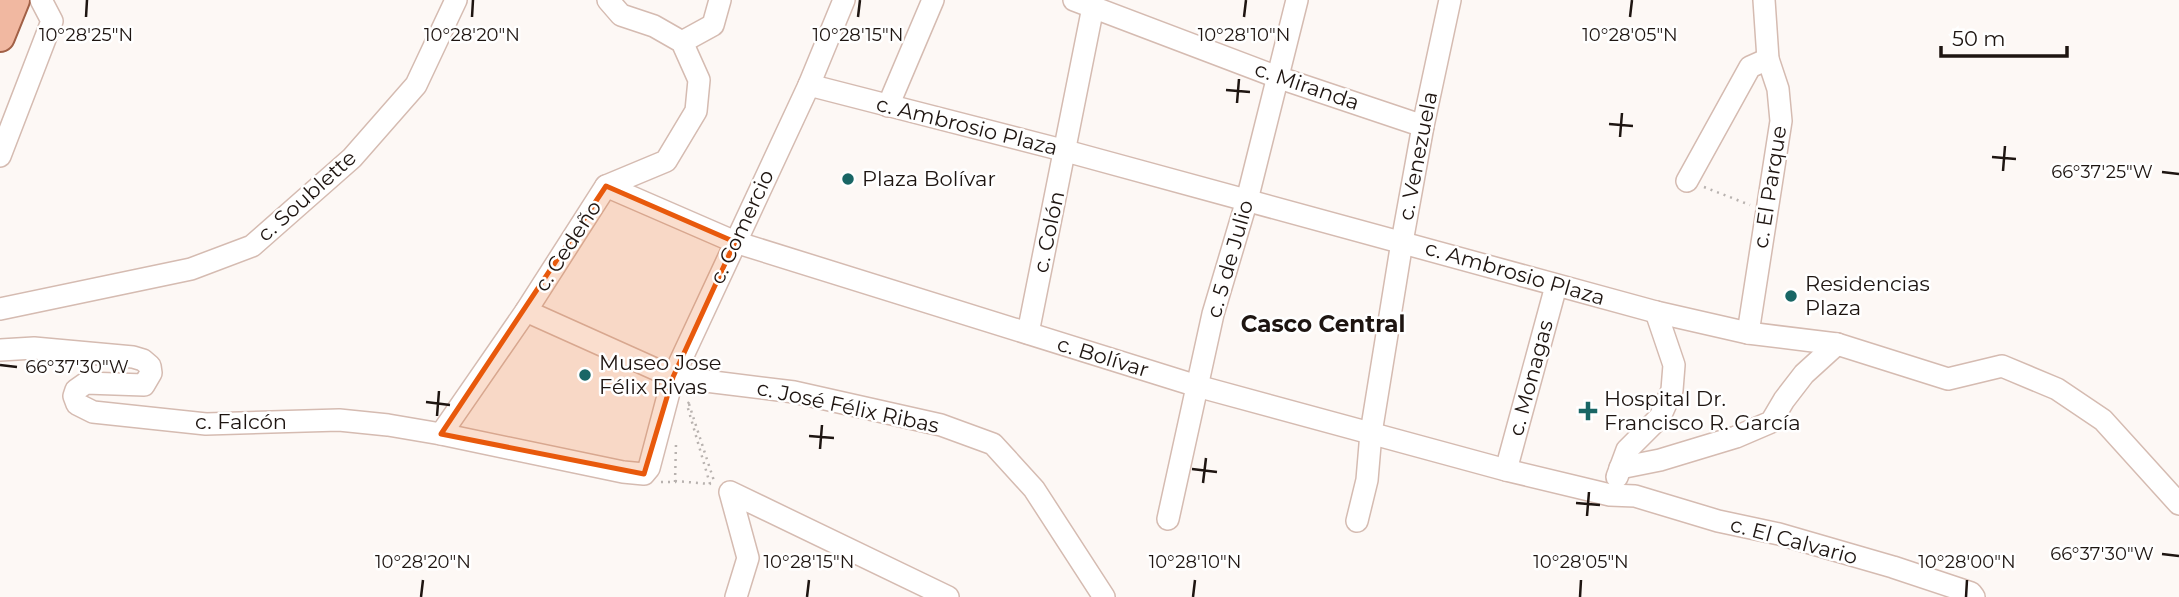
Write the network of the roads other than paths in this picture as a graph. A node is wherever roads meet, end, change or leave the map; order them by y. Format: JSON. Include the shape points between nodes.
{"nodes":[{"id":1,"x":15,"y":0,"type":"edge"},
{"id":2,"x":41,"y":0,"type":"edge"},
{"id":3,"x":456,"y":0,"type":"edge"},
{"id":4,"x":608,"y":0,"type":"edge"},
{"id":5,"x":720,"y":0,"type":"edge"},
{"id":6,"x":844,"y":0,"type":"edge"},
{"id":7,"x":933,"y":0,"type":"edge"},
{"id":8,"x":1297,"y":0,"type":"edge"},
{"id":9,"x":1450,"y":0,"type":"edge"},
{"id":10,"x":1764,"y":0,"type":"edge"},
{"id":11,"x":1084,"y":3,"type":"edge"},
{"id":12,"x":0,"y":37,"type":"edge"},
{"id":13,"x":682,"y":42,"type":"junction"},
{"id":14,"x":1768,"y":59,"type":"junction"},
{"id":15,"x":1278,"y":77,"type":"junction"},
{"id":16,"x":809,"y":85,"type":"junction"},
{"id":17,"x":888,"y":106,"type":"junction"},
{"id":18,"x":1423,"y":126,"type":"junction"},
{"id":19,"x":1066,"y":151,"type":"junction"},
{"id":20,"x":0,"y":156,"type":"edge"},
{"id":21,"x":1686,"y":181,"type":"road end"},
{"id":22,"x":607,"y":186,"type":"junction"},
{"id":23,"x":1247,"y":200,"type":"junction"},
{"id":24,"x":735,"y":242,"type":"junction"},
{"id":25,"x":1402,"y":242,"type":"junction"},
{"id":26,"x":1556,"y":286,"type":"junction"},
{"id":27,"x":0,"y":309,"type":"edge"},
{"id":28,"x":526,"y":311,"type":"junction"},
{"id":29,"x":1656,"y":312,"type":"junction"},
{"id":30,"x":1028,"y":333,"type":"junction"},
{"id":31,"x":1748,"y":333,"type":"junction"},
{"id":32,"x":1837,"y":344,"type":"junction"},
{"id":33,"x":0,"y":350,"type":"edge"},
{"id":34,"x":673,"y":377,"type":"junction"},
{"id":35,"x":1197,"y":386,"type":"junction"},
{"id":36,"x":1371,"y":433,"type":"junction"},
{"id":37,"x":441,"y":434,"type":"junction"},
{"id":38,"x":648,"y":466,"type":"joint"},
{"id":39,"x":1620,"y":468,"type":"junction"},
{"id":40,"x":1506,"y":470,"type":"junction"},
{"id":41,"x":1610,"y":495,"type":"junction"},
{"id":42,"x":2179,"y":504,"type":"edge"},
{"id":43,"x":1168,"y":519,"type":"dead end"},
{"id":44,"x":1357,"y":520,"type":"dead end"},
{"id":45,"x":736,"y":597,"type":"edge"},
{"id":46,"x":948,"y":597,"type":"edge"},
{"id":47,"x":1104,"y":597,"type":"edge"},
{"id":48,"x":1974,"y":597,"type":"edge"}],
"edges":[{"from":1,"to":12,"type":"main road"},
{"from":2,"to":20,"type":"street","via":[[51,21]]},
{"from":3,"to":27,"type":"street","name":"c. Soublette","via":[[416,85],[352,158],[251,246],[191,269]]},
{"from":4,"to":13,"type":"street","via":[[621,15]]},
{"from":5,"to":13,"type":"street","via":[[713,25]]},
{"from":6,"to":16,"type":"street","name":"c. Comercio"},
{"from":7,"to":17,"type":"street"},
{"from":8,"to":15,"type":"street","name":"c. 5 de Julio"},
{"from":9,"to":18,"type":"street","name":"c. Venezuela"},
{"from":10,"to":14,"type":"street","name":"c. El Parque"},
{"from":11,"to":15,"type":"street","name":"c. Miranda"},
{"from":11,"to":19,"type":"street","name":"c. Colón"},
{"from":13,"to":22,"type":"street","name":"c. Cedeño","via":[[699,80],[696,111],[666,161]]},
{"from":14,"to":21,"type":"street","via":[[1751,67]]},
{"from":14,"to":31,"type":"street","name":"c. El Parque","via":[[1778,89],[1781,121]]},
{"from":15,"to":18,"type":"street","name":"c. Miranda"},
{"from":15,"to":23,"type":"street","name":"c. 5 de Julio"},
{"from":16,"to":17,"type":"street","name":"c. Ambrosio Plaza"},
{"from":16,"to":24,"type":"street","name":"c. Comercio"},
{"from":17,"to":19,"type":"street","name":"c. Ambrosio Plaza"},
{"from":18,"to":25,"type":"street","name":"c. Venezuela"},
{"from":19,"to":23,"type":"street","name":"c. Ambrosio Plaza"},
{"from":19,"to":30,"type":"street","name":"c. Colón"},
{"from":22,"to":24,"type":"street","name":"c. Bolívar"},
{"from":22,"to":28,"type":"street","name":"c. Cedeño"},
{"from":23,"to":25,"type":"street","name":"c. Ambrosio Plaza"},
{"from":23,"to":35,"type":"street","name":"c. 5 de Julio"},
{"from":24,"to":30,"type":"street","name":"c. Bolívar"},
{"from":24,"to":34,"type":"street","name":"c. Comercio"},
{"from":25,"to":26,"type":"street","name":"c. Ambrosio Plaza"},
{"from":25,"to":36,"type":"street","name":"c. Venezuela"},
{"from":26,"to":29,"type":"street","name":"c. Ambrosio Plaza"},
{"from":26,"to":40,"type":"street","name":"c. Monagas"},
{"from":28,"to":34,"type":"street","name":"c. José Félix Ribas"},
{"from":28,"to":37,"type":"street","name":"c. Cedeño"},
{"from":29,"to":31,"type":"street","name":"c. Ambrosio Plaza"},
{"from":29,"to":39,"type":"street","via":[[1674,365],[1672,390],[1660,417],[1627,450]]},
{"from":30,"to":35,"type":"street","name":"c. Bolívar"},
{"from":31,"to":32,"type":"street","name":"c. Ambrosio Plaza"},
{"from":32,"to":39,"type":"street","via":[[1804,374],[1771,422],[1737,437]]},
{"from":32,"to":42,"type":"street","name":"c. Ambrosio Plaza","via":[[1948,379],[2002,366],[2057,389],[2104,420]]},
{"from":33,"to":37,"type":"street","name":"c. Falcón","via":[[34,348],[133,357],[150,366],[144,385],[80,385],[74,396],[77,404],[93,412],[206,425],[339,420]]},
{"from":34,"to":38,"type":"street","name":"c. Comercio"},
{"from":34,"to":47,"type":"street","name":"c. José Félix Ribas","via":[[794,392],[941,425],[993,444],[1034,489]]},
{"from":35,"to":36,"type":"street","name":"c. Bolívar"},
{"from":35,"to":43,"type":"street","name":"c. 5 de Julio"},
{"from":36,"to":40,"type":"street","name":"c. Bolívar"},
{"from":36,"to":44,"type":"street","name":"c. Venezuela","via":[[1367,480]]},
{"from":37,"to":38,"type":"street","name":"c. Falcón","via":[[623,472]]},
{"from":39,"to":41,"type":"street"},
{"from":40,"to":41,"type":"street","name":"c. Bolívar"},
{"from":41,"to":48,"type":"street","name":"c. El Calvario","via":[[1634,496],[1779,534],[1893,567]]},
{"from":45,"to":46,"type":"street","via":[[748,558],[730,492]]}]}
